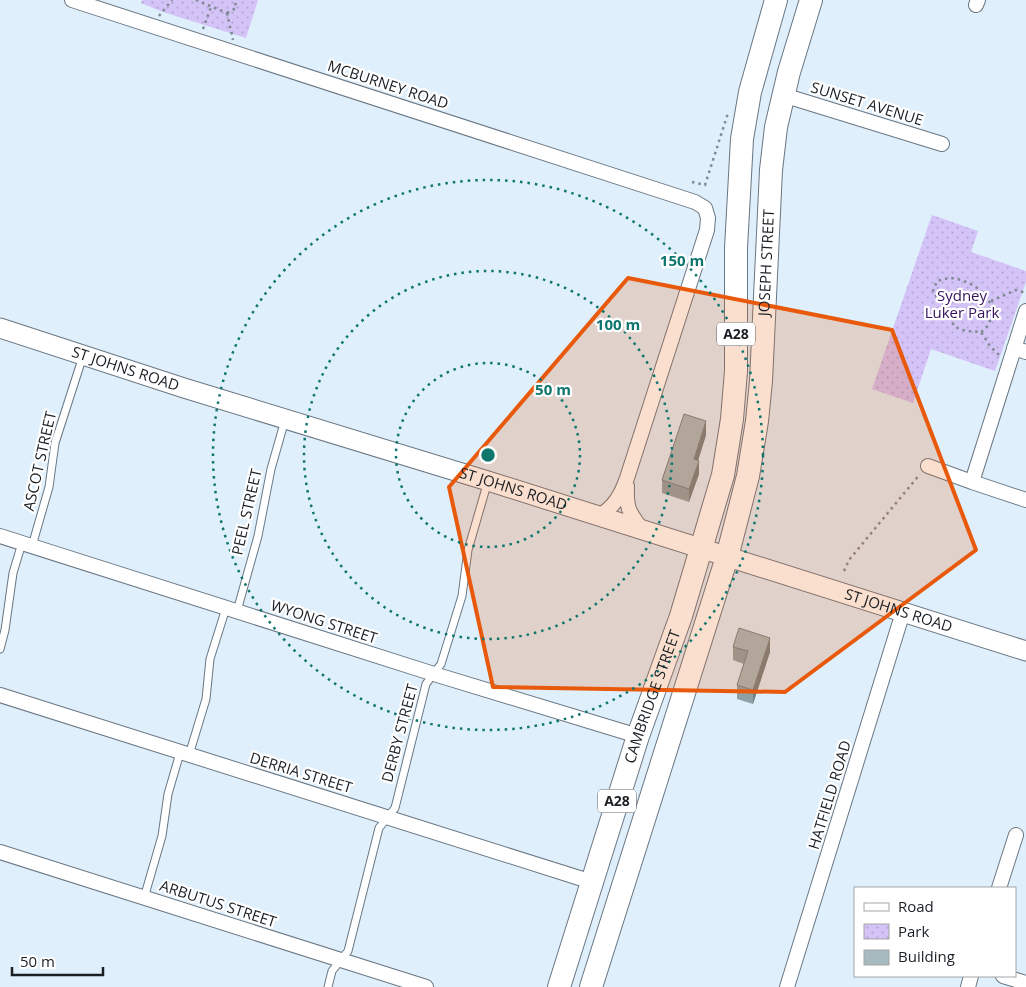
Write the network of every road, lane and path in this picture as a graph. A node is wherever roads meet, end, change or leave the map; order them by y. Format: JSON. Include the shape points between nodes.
{"nodes":[{"id":1,"x":72,"y":0,"type":"edge"},
{"id":2,"x":172,"y":0,"type":"edge"},
{"id":3,"x":196,"y":0,"type":"edge"},
{"id":4,"x":235,"y":0,"type":"edge"},
{"id":5,"x":776,"y":0,"type":"edge"},
{"id":6,"x":811,"y":0,"type":"edge"},
{"id":7,"x":211,"y":6,"type":"junction"},
{"id":8,"x":227,"y":13,"type":"junction"},
{"id":9,"x":152,"y":25,"type":"junction"},
{"id":10,"x":199,"y":40,"type":"junction"},
{"id":11,"x":234,"y":52,"type":"junction"},
{"id":12,"x":783,"y":95,"type":"junction"},
{"id":13,"x":942,"y":144,"type":"dead end"},
{"id":14,"x":692,"y":182,"type":"dead end"},
{"id":15,"x":705,"y":186,"type":"dead end"},
{"id":16,"x":1026,"y":293,"type":"edge"},
{"id":17,"x":990,"y":301,"type":"junction"},
{"id":18,"x":1026,"y":311,"type":"edge"},
{"id":19,"x":0,"y":328,"type":"edge"},
{"id":20,"x":981,"y":332,"type":"junction"},
{"id":21,"x":1020,"y":350,"type":"edge"},
{"id":22,"x":83,"y":354,"type":"junction"},
{"id":23,"x":1010,"y":362,"type":"junction"},
{"id":24,"x":285,"y":420,"type":"junction"},
{"id":25,"x":928,"y":466,"type":"joint"},
{"id":26,"x":627,"y":478,"type":"junction"},
{"id":27,"x":488,"y":481,"type":"junction"},
{"id":28,"x":972,"y":482,"type":"junction"},
{"id":29,"x":1026,"y":500,"type":"edge"},
{"id":30,"x":597,"y":517,"type":"junction"},
{"id":31,"x":644,"y":532,"type":"junction"},
{"id":32,"x":0,"y":536,"type":"edge"},
{"id":33,"x":27,"y":545,"type":"junction"},
{"id":34,"x":701,"y":550,"type":"junction"},
{"id":35,"x":726,"y":557,"type":"junction"},
{"id":36,"x":844,"y":571,"type":"dead end"},
{"id":37,"x":231,"y":609,"type":"junction"},
{"id":38,"x":903,"y":612,"type":"junction"},
{"id":39,"x":0,"y":649,"type":"edge"},
{"id":40,"x":1026,"y":651,"type":"edge"},
{"id":41,"x":434,"y":674,"type":"junction"},
{"id":42,"x":0,"y":695,"type":"edge"},
{"id":43,"x":638,"y":736,"type":"junction"},
{"id":44,"x":185,"y":754,"type":"junction"},
{"id":45,"x":388,"y":817,"type":"junction"},
{"id":46,"x":1016,"y":835,"type":"dead end"},
{"id":47,"x":0,"y":852,"type":"edge"},
{"id":48,"x":592,"y":882,"type":"junction"},
{"id":49,"x":999,"y":887,"type":"edge"},
{"id":50,"x":144,"y":898,"type":"junction"},
{"id":51,"x":342,"y":960,"type":"junction"},
{"id":52,"x":1006,"y":977,"type":"edge"},
{"id":53,"x":1026,"y":983,"type":"edge"},
{"id":54,"x":328,"y":987,"type":"edge"},
{"id":55,"x":426,"y":987,"type":"edge"},
{"id":56,"x":559,"y":987,"type":"edge"},
{"id":57,"x":590,"y":987,"type":"edge"},
{"id":58,"x":787,"y":987,"type":"edge"}],
"edges":[{"from":1,"to":9,"type":"street","name":"MCBURNEY ROAD"},
{"from":2,"to":9,"type":"path"},
{"from":3,"to":7,"type":"path"},
{"from":4,"to":8,"type":"path","via":[[236,8]]},
{"from":5,"to":34,"type":"highway","name":"JOSEPH STREET","number":"A28","via":[[756,66],[744,123],[737,220],[736,371],[732,419],[722,475]]},
{"from":6,"to":12,"type":"highway","name":"JOSEPH STREET","number":"A28"},
{"from":7,"to":8,"type":"path"},
{"from":7,"to":10,"type":"path"},
{"from":8,"to":11,"type":"path"},
{"from":9,"to":10,"type":"street","name":"MCBURNEY ROAD"},
{"from":10,"to":11,"type":"street","name":"MCBURNEY ROAD"},
{"from":11,"to":26,"type":"street","name":"MCBURNEY ROAD","via":[[695,202],[705,208],[707,230]]},
{"from":12,"to":13,"type":"street","name":"SUNSET AVENUE"},
{"from":12,"to":35,"type":"highway","name":"JOSEPH STREET","number":"A28","via":[[771,170],[757,421],[748,476]]},
{"from":14,"to":15,"type":"path"},
{"from":16,"to":17,"type":"path","via":[[1016,290]]},
{"from":17,"to":20,"type":"path","via":[[990,320]]},
{"from":17,"to":20,"type":"path","via":[[971,284],[957,279],[937,281],[932,291],[955,327]]},
{"from":18,"to":21,"type":"street"},
{"from":19,"to":22,"type":"main road","name":"ST JOHNS ROAD"},
{"from":20,"to":23,"type":"path","via":[[990,346]]},
{"from":21,"to":23,"type":"street"},
{"from":22,"to":24,"type":"main road","name":"ST JOHNS ROAD"},
{"from":22,"to":33,"type":"lane","name":"ASCOT STREET","via":[[55,443],[49,487]]},
{"from":23,"to":28,"type":"street"},
{"from":24,"to":27,"type":"main road","name":"ST JOHNS ROAD"},
{"from":24,"to":37,"type":"lane","name":"PEEL STREET","via":[[271,468],[258,536]]},
{"from":25,"to":28,"type":"street"},
{"from":25,"to":36,"type":"path","via":[[849,560]]},
{"from":26,"to":30,"type":"street","via":[[620,496],[607,512]]},
{"from":26,"to":31,"type":"street","via":[[629,513]]},
{"from":27,"to":30,"type":"main road","name":"ST JOHNS ROAD"},
{"from":27,"to":41,"type":"lane","name":"DERBY STREET","via":[[468,550],[462,596],[441,664]]},
{"from":28,"to":29,"type":"street"},
{"from":30,"to":31,"type":"main road","name":"ST JOHNS ROAD"},
{"from":31,"to":34,"type":"main road","name":"ST JOHNS ROAD"},
{"from":32,"to":33,"type":"street","name":"WYONG STREET"},
{"from":33,"to":37,"type":"street","name":"WYONG STREET"},
{"from":33,"to":39,"type":"lane","name":"ASCOT STREET","via":[[13,573],[6,630]]},
{"from":34,"to":35,"type":"main road","name":"ST JOHNS ROAD"},
{"from":34,"to":43,"type":"highway","name":"CAMBRIDGE STREET","number":"A28"},
{"from":35,"to":38,"type":"main road","name":"ST JOHNS ROAD"},
{"from":35,"to":57,"type":"highway","name":"CAMBRIDGE STREET","number":"A28"},
{"from":37,"to":41,"type":"street","name":"WYONG STREET"},
{"from":37,"to":44,"type":"lane","name":"PEEL STREET","via":[[210,659],[206,699]]},
{"from":38,"to":40,"type":"main road","name":"ST JOHNS ROAD"},
{"from":38,"to":58,"type":"street","name":"HATFIELD ROAD"},
{"from":41,"to":43,"type":"street","name":"WYONG STREET"},
{"from":41,"to":45,"type":"lane","name":"DERBY STREET","via":[[426,684],[395,808]]},
{"from":42,"to":44,"type":"street","name":"DERRIA STREET"},
{"from":43,"to":48,"type":"highway","name":"CAMBRIDGE STREET","number":"A28"},
{"from":44,"to":45,"type":"street","name":"DERRIA STREET"},
{"from":44,"to":50,"type":"lane","name":"PEEL STREET","via":[[168,794],[162,836]]},
{"from":45,"to":48,"type":"street","name":"DERRIA STREET"},
{"from":45,"to":51,"type":"lane","name":"DERBY STREET","via":[[379,828],[348,951]]},
{"from":46,"to":49,"type":"street"},
{"from":47,"to":50,"type":"street","name":"ARBUTUS STREET"},
{"from":48,"to":56,"type":"highway","name":"CAMBRIDGE STREET","number":"A28"},
{"from":50,"to":51,"type":"street","name":"ARBUTUS STREET"},
{"from":51,"to":54,"type":"lane","name":"DERBY STREET","via":[[332,971]]},
{"from":51,"to":55,"type":"street","name":"ARBUTUS STREET"},
{"from":52,"to":53,"type":"street"}]}
